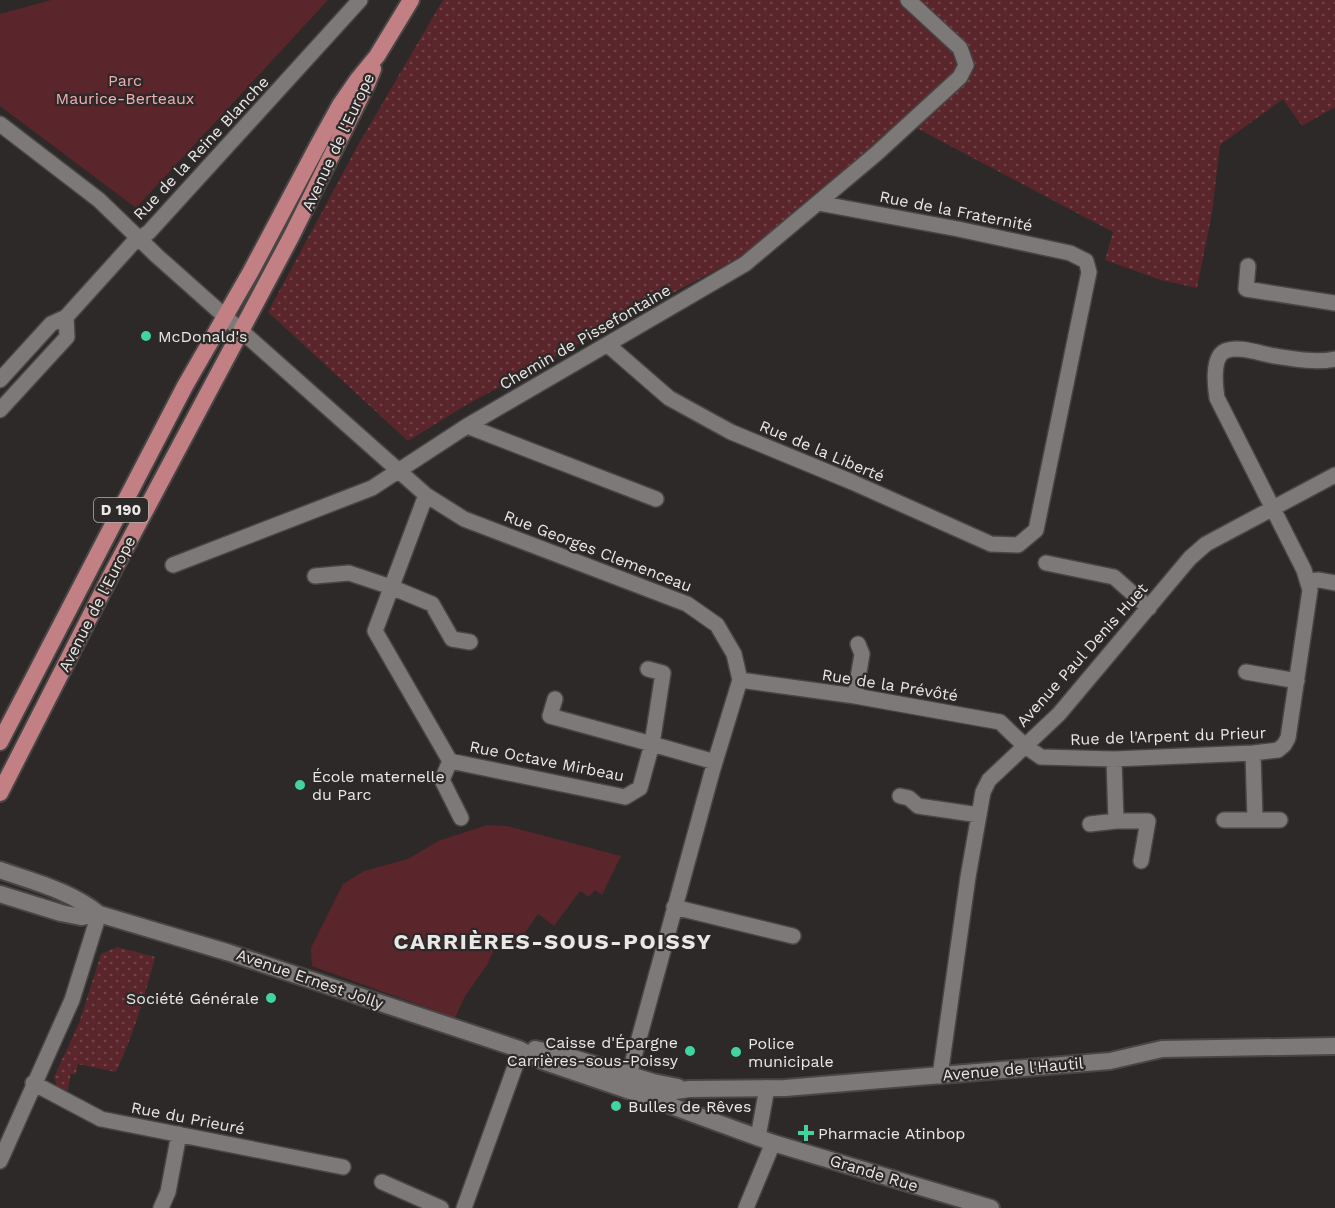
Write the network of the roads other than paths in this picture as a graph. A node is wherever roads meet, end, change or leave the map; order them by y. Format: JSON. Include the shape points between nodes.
{"nodes":[{"id":1,"x":360,"y":0,"type":"edge"},
{"id":2,"x":411,"y":0,"type":"edge"},
{"id":3,"x":908,"y":0,"type":"edge"},
{"id":4,"x":377,"y":56,"type":"junction"},
{"id":5,"x":0,"y":124,"type":"edge"},
{"id":6,"x":818,"y":203,"type":"junction"},
{"id":7,"x":139,"y":238,"type":"junction"},
{"id":8,"x":1248,"y":266,"type":"dead end"},
{"id":9,"x":1335,"y":303,"type":"edge"},
{"id":10,"x":225,"y":316,"type":"junction"},
{"id":11,"x":66,"y":317,"type":"junction"},
{"id":12,"x":241,"y":330,"type":"junction"},
{"id":13,"x":608,"y":345,"type":"junction"},
{"id":14,"x":1335,"y":360,"type":"edge"},
{"id":15,"x":0,"y":380,"type":"edge"},
{"id":16,"x":0,"y":410,"type":"edge"},
{"id":17,"x":467,"y":426,"type":"junction"},
{"id":18,"x":399,"y":469,"type":"junction"},
{"id":19,"x":1335,"y":475,"type":"edge"},
{"id":20,"x":426,"y":495,"type":"junction"},
{"id":21,"x":656,"y":499,"type":"dead end"},
{"id":22,"x":1272,"y":507,"type":"junction"},
{"id":23,"x":1036,"y":530,"type":"joint"},
{"id":24,"x":1046,"y":563,"type":"dead end"},
{"id":25,"x":173,"y":565,"type":"dead end"},
{"id":26,"x":315,"y":576,"type":"dead end"},
{"id":27,"x":1308,"y":581,"type":"junction"},
{"id":28,"x":1335,"y":583,"type":"edge"},
{"id":29,"x":391,"y":587,"type":"junction"},
{"id":30,"x":1149,"y":609,"type":"junction"},
{"id":31,"x":470,"y":642,"type":"dead end"},
{"id":32,"x":858,"y":644,"type":"dead end"},
{"id":33,"x":648,"y":669,"type":"dead end"},
{"id":34,"x":1246,"y":672,"type":"dead end"},
{"id":35,"x":740,"y":680,"type":"junction"},
{"id":36,"x":1297,"y":681,"type":"junction"},
{"id":37,"x":855,"y":696,"type":"junction"},
{"id":38,"x":555,"y":699,"type":"dead end"},
{"id":39,"x":0,"y":742,"type":"edge"},
{"id":40,"x":652,"y":744,"type":"junction"},
{"id":41,"x":1025,"y":746,"type":"junction"},
{"id":42,"x":1253,"y":753,"type":"junction"},
{"id":43,"x":1114,"y":759,"type":"junction"},
{"id":44,"x":450,"y":761,"type":"junction"},
{"id":45,"x":715,"y":762,"type":"junction"},
{"id":46,"x":0,"y":793,"type":"edge"},
{"id":47,"x":900,"y":796,"type":"dead end"},
{"id":48,"x":979,"y":815,"type":"junction"},
{"id":49,"x":461,"y":818,"type":"dead end"},
{"id":50,"x":1255,"y":819,"type":"junction"},
{"id":51,"x":1224,"y":820,"type":"dead end"},
{"id":52,"x":1280,"y":820,"type":"dead end"},
{"id":53,"x":1116,"y":821,"type":"junction"},
{"id":54,"x":1090,"y":824,"type":"dead end"},
{"id":55,"x":1141,"y":861,"type":"dead end"},
{"id":56,"x":0,"y":870,"type":"edge"},
{"id":57,"x":0,"y":894,"type":"edge"},
{"id":58,"x":674,"y":907,"type":"junction"},
{"id":59,"x":99,"y":914,"type":"junction"},
{"id":60,"x":793,"y":936,"type":"dead end"},
{"id":61,"x":1335,"y":1046,"type":"edge"},
{"id":62,"x":519,"y":1049,"type":"junction"},
{"id":63,"x":629,"y":1075,"type":"junction"},
{"id":64,"x":940,"y":1076,"type":"junction"},
{"id":65,"x":33,"y":1083,"type":"junction"},
{"id":66,"x":767,"y":1088,"type":"junction"},
{"id":67,"x":689,"y":1089,"type":"junction"},
{"id":68,"x":645,"y":1096,"type":"junction"},
{"id":69,"x":179,"y":1134,"type":"junction"},
{"id":70,"x":765,"y":1140,"type":"junction"},
{"id":71,"x":0,"y":1161,"type":"edge"},
{"id":72,"x":343,"y":1167,"type":"dead end"},
{"id":73,"x":382,"y":1182,"type":"dead end"},
{"id":74,"x":161,"y":1208,"type":"edge"},
{"id":75,"x":441,"y":1208,"type":"edge"},
{"id":76,"x":464,"y":1208,"type":"edge"},
{"id":77,"x":746,"y":1208,"type":"edge"},
{"id":78,"x":991,"y":1208,"type":"edge"}],
"edges":[{"from":1,"to":7,"type":"street","name":"Rue de la Reine Blanche","via":[[149,232]]},
{"from":2,"to":4,"type":"main road","number":"D 190"},
{"from":3,"to":6,"type":"street","name":"Chemin de Pissefontaine","via":[[960,48],[966,65],[960,77]]},
{"from":4,"to":10,"type":"main road","name":"Avenue de l'Europe","number":"D 190","via":[[340,105]]},
{"from":4,"to":12,"type":"main road","name":"Avenue de l'Europe","number":"D 190","via":[[318,186]]},
{"from":5,"to":7,"type":"street","name":"Rue Georges Clemenceau","via":[[99,200]]},
{"from":6,"to":13,"type":"street","name":"Chemin de Pissefontaine","via":[[745,264]]},
{"from":6,"to":23,"type":"street","name":"Rue de la Fraternité","via":[[1047,248],[1086,261],[1089,272]]},
{"from":7,"to":10,"type":"street","name":"Rue Georges Clemenceau"},
{"from":7,"to":11,"type":"street","name":"Rue de la Reine Blanche"},
{"from":8,"to":9,"type":"street","via":[[1246,289]]},
{"from":10,"to":12,"type":"street","name":"Rue Georges Clemenceau"},
{"from":10,"to":39,"type":"main road","name":"Avenue de l'Europe","number":"D 190"},
{"from":11,"to":15,"type":"street","name":"Rue de la Reine Blanche","via":[[51,324]]},
{"from":11,"to":16,"type":"street","via":[[67,337]]},
{"from":12,"to":18,"type":"street","name":"Rue Georges Clemenceau"},
{"from":12,"to":46,"type":"main road","name":"Avenue de l'Europe","number":"D 190"},
{"from":13,"to":17,"type":"street","name":"Chemin de Pissefontaine"},
{"from":13,"to":23,"type":"street","name":"Rue de la Liberté","via":[[669,398],[731,432],[991,544],[1018,545]]},
{"from":14,"to":22,"type":"street","name":"Rue de l'Arpent du Prieur","via":[[1323,362],[1235,349],[1218,358],[1214,382],[1217,398]]},
{"from":17,"to":18,"type":"street","name":"Chemin de Pissefontaine"},
{"from":17,"to":21,"type":"street"},
{"from":18,"to":20,"type":"street","name":"Rue Georges Clemenceau"},
{"from":18,"to":25,"type":"street","name":"Chemin de Pissefontaine","via":[[372,488]]},
{"from":19,"to":22,"type":"street","name":"Avenue Paul Denis Huet"},
{"from":20,"to":29,"type":"street","name":"Rue Octave Mirbeau"},
{"from":20,"to":35,"type":"street","name":"Rue Georges Clemenceau","via":[[464,519],[687,604],[717,625],[734,654]]},
{"from":22,"to":27,"type":"street","name":"Rue de l'Arpent du Prieur"},
{"from":22,"to":30,"type":"street","name":"Avenue Paul Denis Huet","via":[[1206,544]]},
{"from":24,"to":30,"type":"street","via":[[1114,578]]},
{"from":26,"to":29,"type":"street","via":[[349,573]]},
{"from":27,"to":28,"type":"street"},
{"from":27,"to":36,"type":"street","name":"Rue de l'Arpent du Prieur"},
{"from":29,"to":31,"type":"street","via":[[432,604],[452,639]]},
{"from":29,"to":44,"type":"street","name":"Rue Octave Mirbeau","via":[[375,631]]},
{"from":30,"to":41,"type":"street","name":"Avenue Paul Denis Huet","via":[[1059,714]]},
{"from":32,"to":37,"type":"street","via":[[862,654]]},
{"from":33,"to":40,"type":"street","name":"Rue Octave Mirbeau","via":[[663,673]]},
{"from":34,"to":36,"type":"street"},
{"from":35,"to":37,"type":"street","name":"Rue de la Prévôté"},
{"from":35,"to":45,"type":"street"},
{"from":36,"to":42,"type":"street","name":"Rue de l'Arpent du Prieur","via":[[1284,745],[1270,752]]},
{"from":37,"to":41,"type":"street","name":"Rue de la Prévôté","via":[[1000,722]]},
{"from":38,"to":40,"type":"street","via":[[550,716]]},
{"from":40,"to":44,"type":"street","name":"Rue Octave Mirbeau","via":[[640,788],[625,797]]},
{"from":40,"to":45,"type":"street"},
{"from":41,"to":43,"type":"street","name":"Rue de l'Arpent du Prieur","via":[[1041,757]]},
{"from":41,"to":48,"type":"street","name":"Avenue Paul Denis Huet","via":[[989,780]]},
{"from":42,"to":43,"type":"street","name":"Rue de l'Arpent du Prieur"},
{"from":42,"to":50,"type":"street"},
{"from":43,"to":53,"type":"street"},
{"from":44,"to":49,"type":"street","via":[[442,780]]},
{"from":45,"to":58,"type":"street"},
{"from":47,"to":48,"type":"street","via":[[918,806]]},
{"from":48,"to":64,"type":"street","name":"Avenue Paul Denis Huet"},
{"from":50,"to":51,"type":"street"},
{"from":50,"to":52,"type":"street"},
{"from":53,"to":54,"type":"street"},
{"from":53,"to":55,"type":"street","via":[[1148,821]]},
{"from":56,"to":59,"type":"street","name":"Avenue Ernest Jolly","via":[[70,895]]},
{"from":57,"to":59,"type":"street","name":"Avenue Ernest Jolly","via":[[61,913],[81,917]]},
{"from":58,"to":60,"type":"street"},
{"from":58,"to":63,"type":"street"},
{"from":59,"to":62,"type":"street","name":"Avenue Ernest Jolly"},
{"from":59,"to":65,"type":"street","via":[[72,1000]]},
{"from":61,"to":64,"type":"street","name":"Avenue de l'Hautil","via":[[1162,1049],[1110,1061]]},
{"from":62,"to":63,"type":"street","name":"Avenue Ernest Jolly","via":[[539,1049]]},
{"from":62,"to":68,"type":"street","name":"Avenue Ernest Jolly","via":[[542,1061]]},
{"from":62,"to":76,"type":"street"},
{"from":63,"to":67,"type":"street","name":"Avenue Ernest Jolly"},
{"from":64,"to":66,"type":"street","name":"Avenue de l'Hautil"},
{"from":65,"to":69,"type":"street","name":"Rue du Prieuré","via":[[101,1119]]},
{"from":65,"to":71,"type":"street"},
{"from":66,"to":67,"type":"street","name":"Avenue de l'Hautil"},
{"from":66,"to":70,"type":"street"},
{"from":67,"to":68,"type":"street"},
{"from":68,"to":70,"type":"street","name":"Grande Rue"},
{"from":69,"to":72,"type":"street","name":"Rue du Prieuré"},
{"from":69,"to":74,"type":"street","via":[[168,1192]]},
{"from":70,"to":77,"type":"street"},
{"from":70,"to":78,"type":"street","name":"Grande Rue"},
{"from":73,"to":75,"type":"street"}]}
